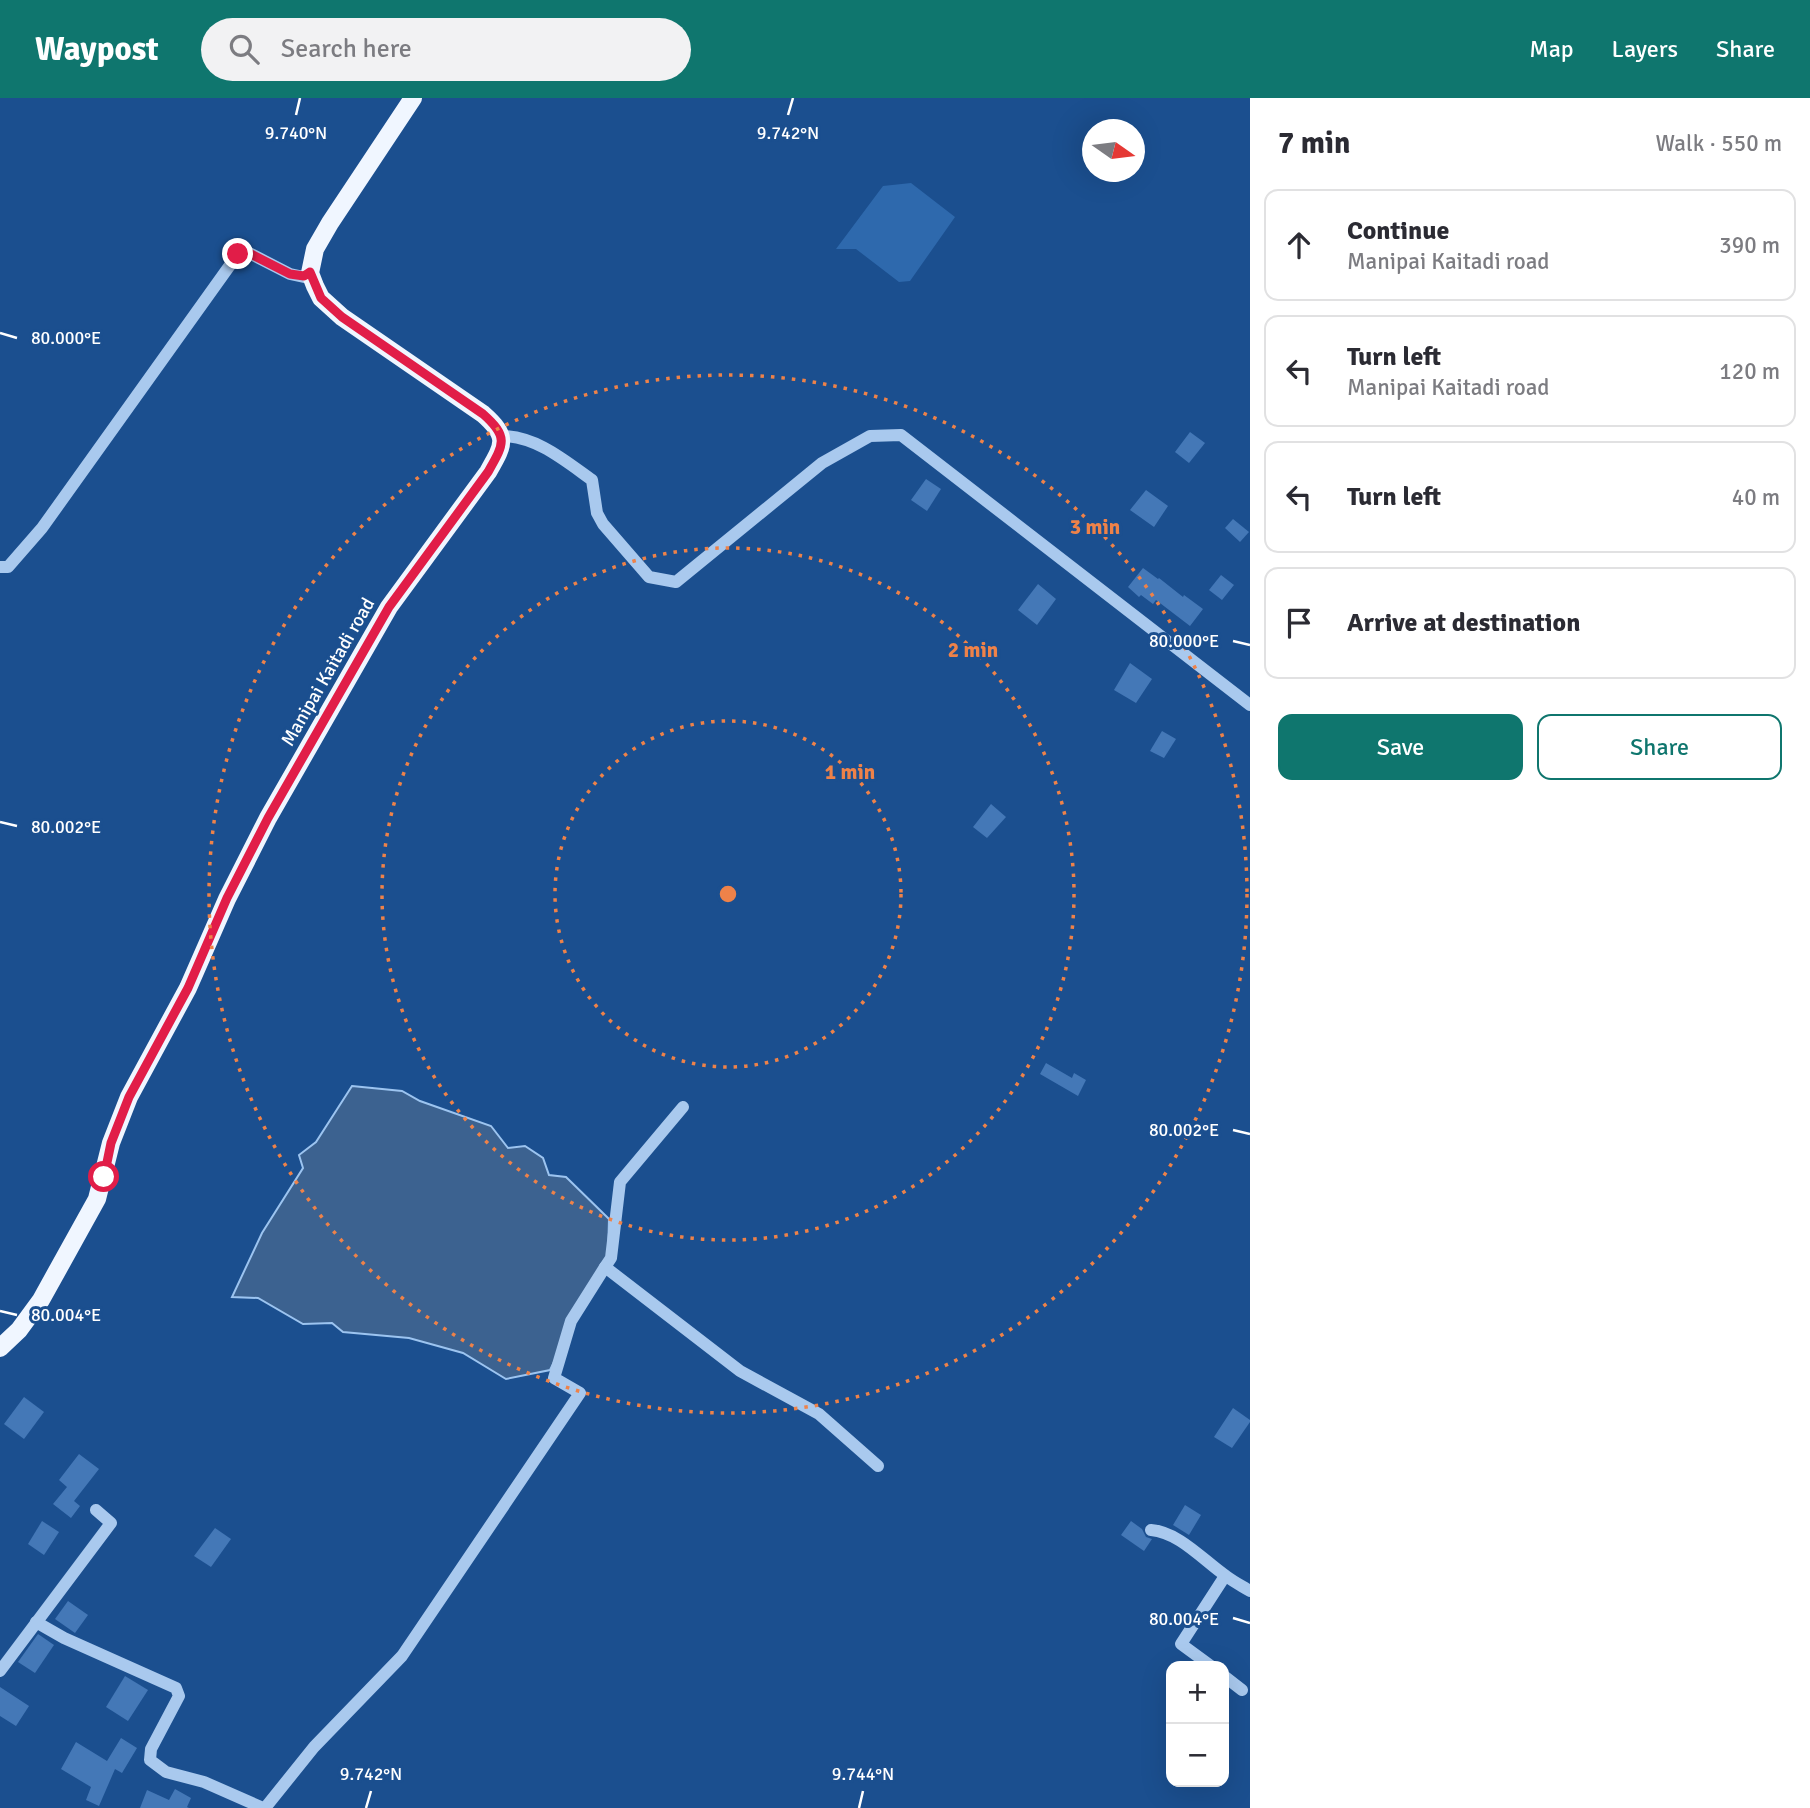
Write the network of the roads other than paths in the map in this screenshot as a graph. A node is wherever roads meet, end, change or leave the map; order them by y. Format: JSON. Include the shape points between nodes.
{"nodes":[{"id":1,"x":413,"y":98,"type":"edge"},
{"id":2,"x":310,"y":272,"type":"junction"},
{"id":3,"x":501,"y":436,"type":"junction"},
{"id":4,"x":0,"y":566,"type":"edge"},
{"id":5,"x":1250,"y":705,"type":"edge"},
{"id":6,"x":683,"y":1107,"type":"dead end"},
{"id":7,"x":605,"y":1267,"type":"junction"},
{"id":8,"x":0,"y":1348,"type":"edge"},
{"id":9,"x":878,"y":1466,"type":"dead end"},
{"id":10,"x":96,"y":1510,"type":"dead end"},
{"id":11,"x":1151,"y":1530,"type":"dead end"},
{"id":12,"x":1225,"y":1576,"type":"junction"},
{"id":13,"x":1250,"y":1591,"type":"edge"},
{"id":14,"x":36,"y":1622,"type":"junction"},
{"id":15,"x":1204,"y":1661,"type":"edge"},
{"id":16,"x":0,"y":1671,"type":"edge"},
{"id":17,"x":1229,"y":1680,"type":"edge"},
{"id":18,"x":1242,"y":1690,"type":"dead end"},
{"id":19,"x":264,"y":1808,"type":"edge"}],
"edges":[{"from":1,"to":2,"type":"main road","via":[[330,223],[315,249]]},
{"from":2,"to":3,"type":"main road","via":[[321,298],[342,317],[483,414]]},
{"from":2,"to":4,"type":"street","via":[[290,274],[247,252],[238,254],[42,528],[9,567]]},
{"from":3,"to":5,"type":"street","via":[[533,441],[592,480],[603,524],[649,577],[676,582],[821,463],[870,436],[901,435]]},
{"from":3,"to":8,"type":"main road","name":"Manipai Kaitadi road","via":[[499,452],[488,472],[389,607],[268,818],[188,988],[129,1097],[97,1199],[41,1300]]},
{"from":6,"to":7,"type":"street","via":[[620,1182],[611,1258]]},
{"from":7,"to":9,"type":"street","via":[[740,1371],[819,1414]]},
{"from":7,"to":19,"type":"street","via":[[571,1321],[554,1378],[580,1393],[402,1656],[314,1747]]},
{"from":10,"to":14,"type":"street","via":[[111,1523]]},
{"from":11,"to":12,"type":"street","via":[[1198,1552]]},
{"from":12,"to":13,"type":"street"},
{"from":12,"to":15,"type":"street","via":[[1181,1644]]},
{"from":14,"to":16,"type":"street"},
{"from":14,"to":19,"type":"street","via":[[176,1688],[179,1696],[151,1749],[150,1760],[166,1772],[204,1782]]},
{"from":17,"to":18,"type":"street"}]}
